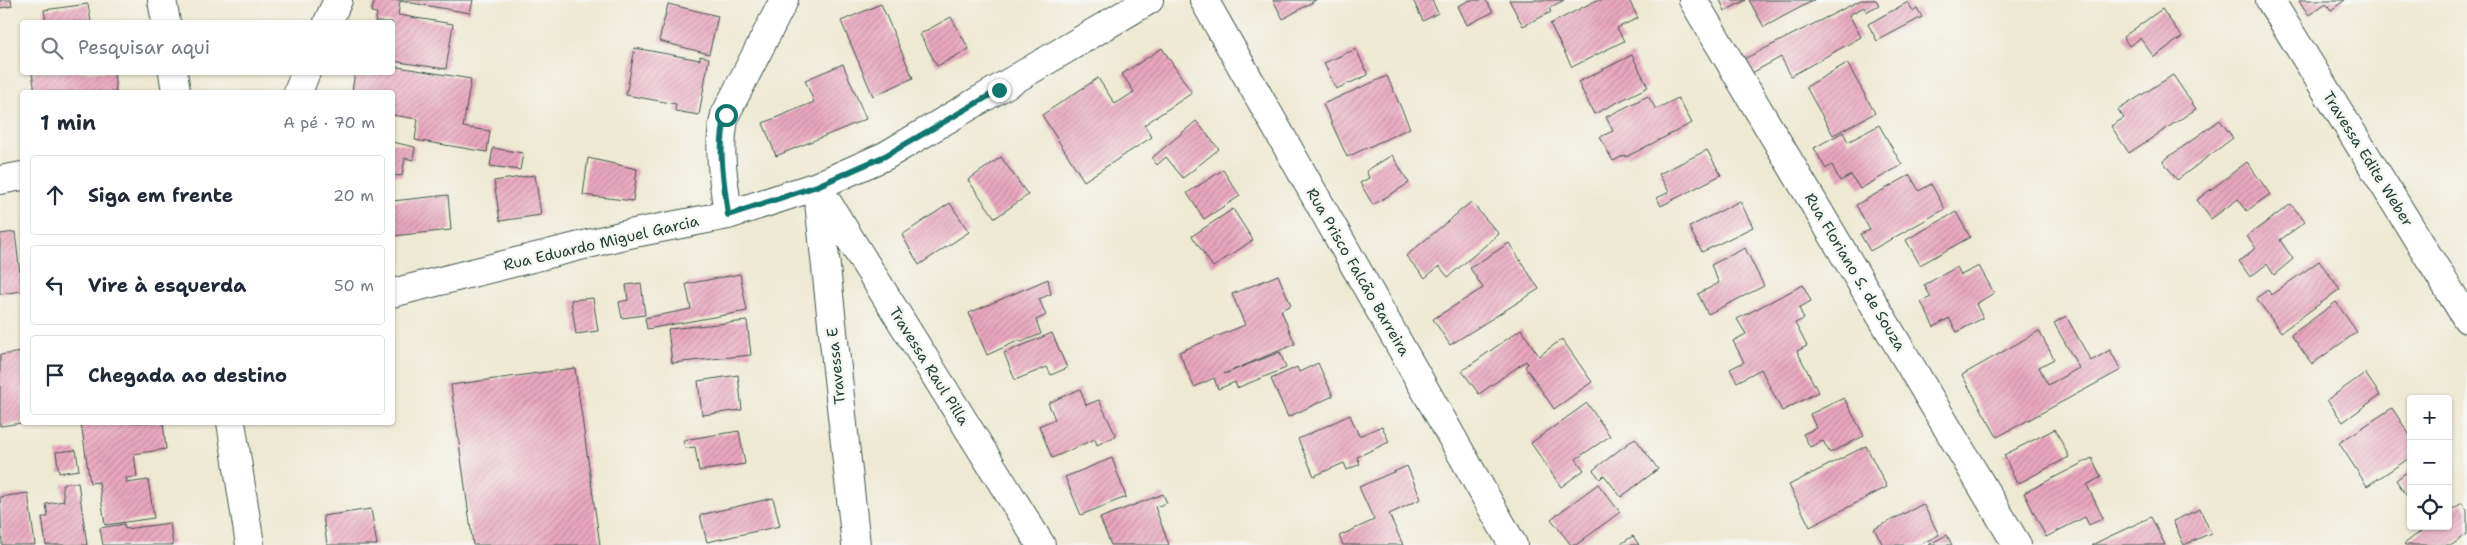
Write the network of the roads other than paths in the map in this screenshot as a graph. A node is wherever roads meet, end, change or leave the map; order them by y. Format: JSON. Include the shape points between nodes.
{"nodes":[{"id":1,"x":162,"y":0,"type":"edge"},
{"id":2,"x":338,"y":0,"type":"edge"},
{"id":3,"x":784,"y":0,"type":"edge"},
{"id":4,"x":1149,"y":0,"type":"edge"},
{"id":5,"x":1204,"y":0,"type":"edge"},
{"id":6,"x":1693,"y":0,"type":"edge"},
{"id":7,"x":2270,"y":0,"type":"edge"},
{"id":8,"x":166,"y":20,"type":"edge"},
{"id":9,"x":329,"y":20,"type":"edge"},
{"id":10,"x":173,"y":75,"type":"edge"},
{"id":11,"x":305,"y":75,"type":"edge"},
{"id":12,"x":176,"y":90,"type":"edge"},
{"id":13,"x":299,"y":90,"type":"edge"},
{"id":14,"x":20,"y":176,"type":"edge"},
{"id":15,"x":0,"y":180,"type":"edge"},
{"id":16,"x":817,"y":186,"type":"junction"},
{"id":17,"x":728,"y":215,"type":"junction"},
{"id":18,"x":395,"y":292,"type":"edge"},
{"id":19,"x":2467,"y":319,"type":"edge"},
{"id":20,"x":231,"y":425,"type":"edge"},
{"id":21,"x":250,"y":545,"type":"edge"},
{"id":22,"x":856,"y":545,"type":"edge"},
{"id":23,"x":1041,"y":545,"type":"edge"},
{"id":24,"x":1513,"y":545,"type":"edge"},
{"id":25,"x":2017,"y":545,"type":"edge"}],
"edges":[{"from":1,"to":8,"type":"street"},
{"from":2,"to":9,"type":"street"},
{"from":3,"to":17,"type":"street","via":[[726,115],[721,134]]},
{"from":4,"to":16,"type":"street","name":"Rua Eduardo Miguel Garcia","via":[[885,156]]},
{"from":5,"to":24,"type":"street","name":"Rua Prisco Falcão Barreira"},
{"from":6,"to":25,"type":"street","name":"Rua Floriano S. de Souza"},
{"from":7,"to":19,"type":"street","name":"Travessa Edite Weber"},
{"from":10,"to":12,"type":"street"},
{"from":11,"to":13,"type":"street"},
{"from":14,"to":15,"type":"street"},
{"from":16,"to":17,"type":"street","name":"Rua Eduardo Miguel Garcia"},
{"from":16,"to":22,"type":"street","name":"Travessa E"},
{"from":16,"to":23,"type":"street","name":"Travessa Raul Pilla"},
{"from":17,"to":18,"type":"street","name":"Rua Eduardo Miguel Garcia","via":[[624,235]]},
{"from":20,"to":21,"type":"street"}]}
